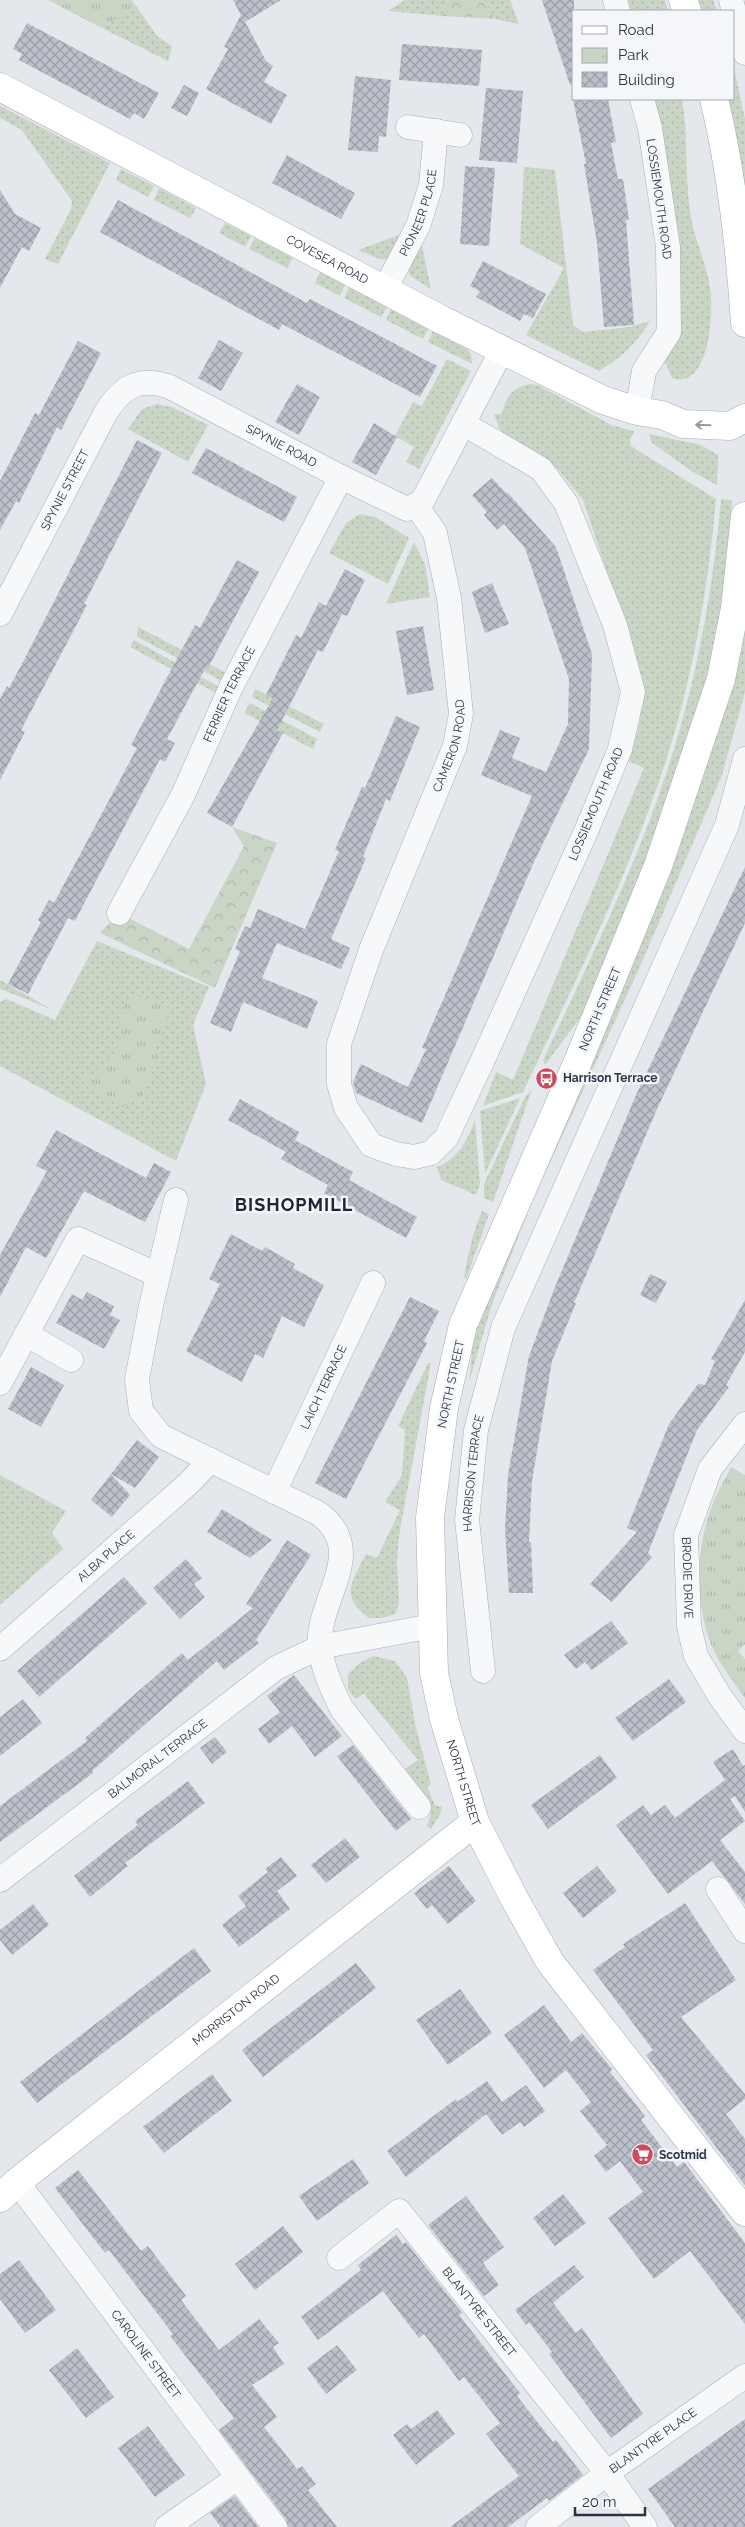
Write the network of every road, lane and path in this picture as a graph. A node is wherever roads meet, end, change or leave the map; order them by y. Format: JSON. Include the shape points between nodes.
{"nodes":[{"id":1,"x":738,"y":9,"type":"edge"},
{"id":2,"x":745,"y":53,"type":"edge"},
{"id":3,"x":0,"y":87,"type":"edge"},
{"id":4,"x":642,"y":100,"type":"edge"},
{"id":5,"x":714,"y":100,"type":"edge"},
{"id":6,"x":408,"y":127,"type":"dead end"},
{"id":7,"x":436,"y":131,"type":"junction"},
{"id":8,"x":460,"y":135,"type":"dead end"},
{"id":9,"x":385,"y":288,"type":"junction"},
{"id":10,"x":745,"y":322,"type":"edge"},
{"id":11,"x":502,"y":350,"type":"junction"},
{"id":12,"x":146,"y":383,"type":"joint"},
{"id":13,"x":745,"y":412,"type":"edge"},
{"id":14,"x":650,"y":413,"type":"junction"},
{"id":15,"x":745,"y":418,"type":"edge"},
{"id":16,"x":464,"y":424,"type":"junction"},
{"id":17,"x":340,"y":477,"type":"junction"},
{"id":18,"x":416,"y":506,"type":"junction"},
{"id":19,"x":745,"y":516,"type":"edge"},
{"id":20,"x":740,"y":609,"type":"edge"},
{"id":21,"x":0,"y":614,"type":"edge"},
{"id":22,"x":745,"y":759,"type":"edge"},
{"id":23,"x":119,"y":913,"type":"dead end"},
{"id":24,"x":371,"y":1145,"type":"joint"},
{"id":25,"x":176,"y":1200,"type":"dead end"},
{"id":26,"x":158,"y":1275,"type":"junction"},
{"id":27,"x":373,"y":1283,"type":"dead end"},
{"id":28,"x":26,"y":1334,"type":"junction"},
{"id":29,"x":71,"y":1360,"type":"dead end"},
{"id":30,"x":0,"y":1383,"type":"edge"},
{"id":31,"x":745,"y":1424,"type":"edge"},
{"id":32,"x":211,"y":1460,"type":"junction"},
{"id":33,"x":274,"y":1492,"type":"junction"},
{"id":34,"x":432,"y":1626,"type":"junction"},
{"id":35,"x":320,"y":1647,"type":"junction"},
{"id":36,"x":0,"y":1649,"type":"edge"},
{"id":37,"x":483,"y":1671,"type":"dead end"},
{"id":38,"x":745,"y":1731,"type":"edge"},
{"id":39,"x":419,"y":1807,"type":"dead end"},
{"id":40,"x":475,"y":1822,"type":"junction"},
{"id":41,"x":0,"y":1880,"type":"edge"},
{"id":42,"x":718,"y":1889,"type":"dead end"},
{"id":43,"x":745,"y":1931,"type":"edge"},
{"id":44,"x":8,"y":2190,"type":"edge"},
{"id":45,"x":745,"y":2212,"type":"edge"},
{"id":46,"x":339,"y":2258,"type":"dead end"},
{"id":47,"x":745,"y":2376,"type":"edge"},
{"id":48,"x":607,"y":2473,"type":"junction"},
{"id":49,"x":237,"y":2478,"type":"junction"},
{"id":50,"x":167,"y":2527,"type":"edge"},
{"id":51,"x":275,"y":2527,"type":"edge"},
{"id":52,"x":538,"y":2527,"type":"edge"},
{"id":53,"x":645,"y":2527,"type":"edge"}],
"edges":[{"from":1,"to":2,"type":"street"},
{"from":3,"to":9,"type":"main road","name":"COVESEA ROAD"},
{"from":4,"to":14,"type":"street","name":"LOSSIEMOUTH ROAD","via":[[650,128],[668,247],[669,332],[644,371]]},
{"from":5,"to":10,"type":"main road","via":[[738,232]]},
{"from":6,"to":7,"type":"street"},
{"from":7,"to":8,"type":"street"},
{"from":7,"to":9,"type":"street","name":"PIONEER PLACE","via":[[431,185],[418,226]]},
{"from":9,"to":11,"type":"main road","name":"COVESEA ROAD"},
{"from":11,"to":14,"type":"main road","name":"COVESEA ROAD","via":[[603,400]]},
{"from":11,"to":16,"type":"street"},
{"from":12,"to":17,"type":"street","name":"SPYNIE ROAD","via":[[170,387]]},
{"from":12,"to":21,"type":"street","name":"SPYNIE STREET","via":[[124,390],[114,399]]},
{"from":13,"to":14,"type":"main road","via":[[728,407],[685,407]]},
{"from":15,"to":14,"type":"main road","name":"COVESEA ROAD","one_way":true,"via":[[730,426],[701,425],[683,424]]},
{"from":16,"to":18,"type":"street","via":[[423,500]]},
{"from":16,"to":24,"type":"street","name":"LOSSIEMOUTH ROAD","via":[[541,469],[566,503],[615,625],[633,692],[620,748],[587,829],[446,1138],[431,1153],[414,1157]]},
{"from":17,"to":18,"type":"street","name":"SPYNIE ROAD","via":[[407,509]]},
{"from":17,"to":23,"type":"street","name":"FERRIER TERRACE","via":[[231,687],[182,795]]},
{"from":18,"to":24,"type":"street","name":"CAMERON ROAD","via":[[434,533],[443,564],[461,714],[455,746],[371,950],[339,1044],[340,1084],[346,1108]]},
{"from":19,"to":20,"type":"main road","name":"NORTH STREET"},
{"from":20,"to":34,"type":"main road","name":"NORTH STREET","via":[[721,679],[658,866],[464,1325],[444,1408],[430,1518]]},
{"from":22,"to":37,"type":"street","name":"HARRISON TERRACE","via":[[727,825],[503,1328],[476,1430],[467,1520]]},
{"from":25,"to":26,"type":"street"},
{"from":26,"to":28,"type":"street","via":[[78,1239]]},
{"from":26,"to":32,"type":"street","via":[[137,1379],[140,1411],[161,1436]]},
{"from":27,"to":33,"type":"street","name":"LAICH TERRACE"},
{"from":28,"to":29,"type":"street"},
{"from":28,"to":30,"type":"street"},
{"from":31,"to":38,"type":"street","name":"BRODIE DRIVE","via":[[710,1470],[686,1535],[689,1626],[696,1656]]},
{"from":32,"to":33,"type":"street"},
{"from":32,"to":36,"type":"street","name":"ALBA PLACE","via":[[188,1484]]},
{"from":33,"to":35,"type":"street","via":[[324,1517],[340,1540],[338,1576],[329,1600]]},
{"from":34,"to":35,"type":"street","name":"BALMORAL TERRACE"},
{"from":34,"to":40,"type":"main road","name":"NORTH STREET","via":[[434,1673],[444,1719]]},
{"from":35,"to":39,"type":"street","via":[[333,1692],[342,1709]]},
{"from":35,"to":41,"type":"street","name":"BALMORAL TERRACE","via":[[276,1668]]},
{"from":40,"to":44,"type":"main road","name":"MORRISTON ROAD"},
{"from":40,"to":45,"type":"main road","name":"NORTH STREET","via":[[550,1962]]},
{"from":42,"to":43,"type":"street"},
{"from":44,"to":49,"type":"street","name":"CAROLINE STREET"},
{"from":46,"to":48,"type":"street","name":"BLANTYRE STREET","via":[[399,2211]]},
{"from":47,"to":48,"type":"street","name":"BLANTYRE PLACE"},
{"from":48,"to":52,"type":"street","name":"BLANTYRE PLACE"},
{"from":48,"to":53,"type":"street"},
{"from":49,"to":50,"type":"street"},
{"from":49,"to":51,"type":"street","name":"CAROLINE STREET"}]}
